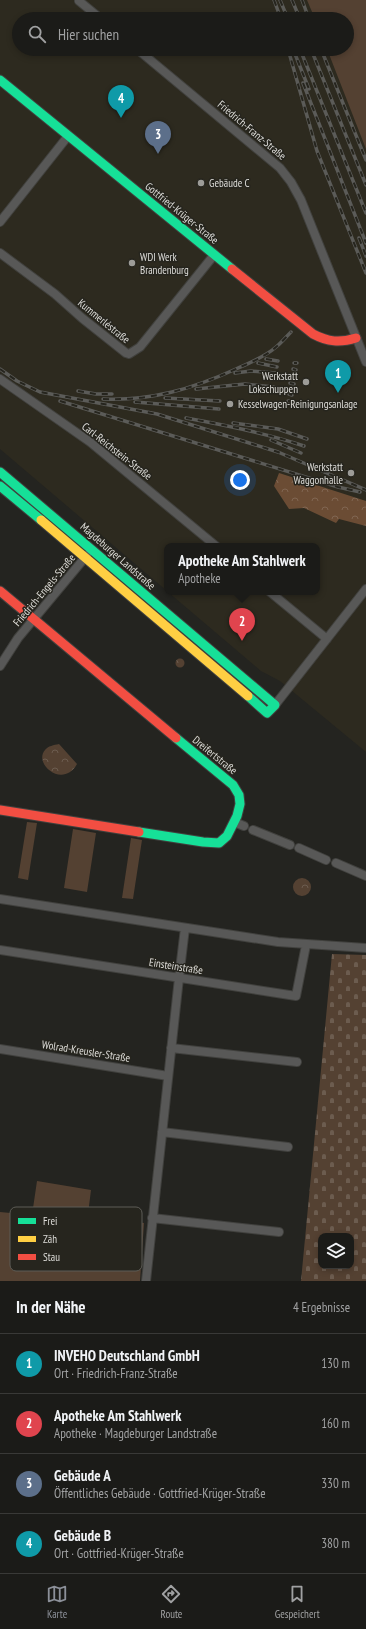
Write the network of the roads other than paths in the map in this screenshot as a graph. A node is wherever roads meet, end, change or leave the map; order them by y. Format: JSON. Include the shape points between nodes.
{"nodes":[{"id":1,"x":79,"y":1,"type":"dead end"},
{"id":2,"x":92,"y":12,"type":"edge"},
{"id":3,"x":146,"y":56,"type":"edge"},
{"id":4,"x":0,"y":80,"type":"edge"},
{"id":5,"x":68,"y":136,"type":"junction"},
{"id":6,"x":0,"y":222,"type":"edge"},
{"id":7,"x":0,"y":253,"type":"edge"},
{"id":8,"x":214,"y":255,"type":"junction"},
{"id":9,"x":356,"y":338,"type":"junction"},
{"id":10,"x":366,"y":362,"type":"edge"},
{"id":11,"x":0,"y":379,"type":"edge"},
{"id":12,"x":0,"y":472,"type":"edge"},
{"id":13,"x":0,"y":486,"type":"edge"},
{"id":14,"x":212,"y":543,"type":"edge"},
{"id":15,"x":92,"y":549,"type":"junction"},
{"id":16,"x":85,"y":558,"type":"junction"},
{"id":17,"x":366,"y":589,"type":"edge"},
{"id":18,"x":0,"y":591,"type":"edge"},
{"id":19,"x":274,"y":595,"type":"edge"},
{"id":20,"x":33,"y":620,"type":"junction"},
{"id":21,"x":327,"y":639,"type":"junction"},
{"id":22,"x":0,"y":666,"type":"edge"},
{"id":23,"x":275,"y":705,"type":"junction"},
{"id":24,"x":0,"y":810,"type":"edge"},
{"id":25,"x":234,"y":822,"type":"junction"},
{"id":26,"x":244,"y":826,"type":"dead end"},
{"id":27,"x":253,"y":830,"type":"dead end"},
{"id":28,"x":290,"y":845,"type":"dead end"},
{"id":29,"x":299,"y":848,"type":"dead end"},
{"id":30,"x":326,"y":860,"type":"dead end"},
{"id":31,"x":336,"y":863,"type":"dead end"},
{"id":32,"x":366,"y":876,"type":"edge"},
{"id":33,"x":0,"y":899,"type":"edge"},
{"id":34,"x":186,"y":928,"type":"junction"},
{"id":35,"x":306,"y":944,"type":"junction"},
{"id":36,"x":366,"y":948,"type":"edge"},
{"id":37,"x":0,"y":950,"type":"edge"},
{"id":38,"x":179,"y":978,"type":"junction"},
{"id":39,"x":171,"y":1048,"type":"junction"},
{"id":40,"x":0,"y":1049,"type":"edge"},
{"id":41,"x":297,"y":1062,"type":"dead end"},
{"id":42,"x":168,"y":1076,"type":"junction"},
{"id":43,"x":162,"y":1132,"type":"junction"},
{"id":44,"x":288,"y":1147,"type":"dead end"},
{"id":45,"x":152,"y":1218,"type":"junction"},
{"id":46,"x":279,"y":1232,"type":"dead end"},
{"id":47,"x":146,"y":1281,"type":"edge"}],
"edges":[{"from":1,"to":2,"type":"street"},
{"from":3,"to":9,"type":"street","name":"Friedrich-Franz-Straße","via":[[280,168],[291,182],[301,200]]},
{"from":4,"to":5,"type":"street","name":"Gottfried-Krüger-Straße"},
{"from":5,"to":6,"type":"street"},
{"from":5,"to":8,"type":"street","name":"Gottfried-Krüger-Straße"},
{"from":7,"to":8,"type":"street","name":"Kummerléstraße","via":[[129,354],[140,347]]},
{"from":8,"to":9,"type":"street","name":"Gottfried-Krüger-Straße","via":[[320,339],[336,342]]},
{"from":9,"to":10,"type":"street","name":"Friedrich-Franz-Straße"},
{"from":11,"to":14,"type":"street","name":"Carl-Reichstein-Straße","via":[[90,442]]},
{"from":12,"to":15,"type":"street","name":"Magdeburger Landstraße"},
{"from":13,"to":16,"type":"street","name":"Magdeburger Landstraße"},
{"from":15,"to":16,"type":"street","name":"Friedrich-Engels-Straße"},
{"from":15,"to":23,"type":"street","name":"Magdeburger Landstraße"},
{"from":16,"to":20,"type":"street","name":"Friedrich-Engels-Straße"},
{"from":16,"to":23,"type":"street","name":"Magdeburger Landstraße","via":[[267,713]]},
{"from":17,"to":21,"type":"street"},
{"from":18,"to":20,"type":"street","name":"Dreifertstraße"},
{"from":19,"to":21,"type":"street"},
{"from":20,"to":22,"type":"street","name":"Friedrich-Engels-Straße"},
{"from":20,"to":25,"type":"street","name":"Dreifertstraße","via":[[237,789],[240,800]]},
{"from":21,"to":23,"type":"street"},
{"from":24,"to":25,"type":"street","name":"Dreifertstraße","via":[[214,844],[223,842]]},
{"from":25,"to":26,"type":"street"},
{"from":27,"to":28,"type":"street"},
{"from":29,"to":30,"type":"street"},
{"from":31,"to":32,"type":"street"},
{"from":33,"to":34,"type":"street"},
{"from":34,"to":35,"type":"street"},
{"from":34,"to":38,"type":"street"},
{"from":35,"to":36,"type":"street"},
{"from":35,"to":38,"type":"street","name":"Einsteinstraße","via":[[296,996]]},
{"from":37,"to":38,"type":"street","name":"Einsteinstraße"},
{"from":38,"to":39,"type":"street"},
{"from":39,"to":41,"type":"street"},
{"from":39,"to":42,"type":"street"},
{"from":40,"to":42,"type":"street","name":"Wolrad-Kreusler-Straße"},
{"from":42,"to":43,"type":"street"},
{"from":43,"to":44,"type":"street"},
{"from":43,"to":45,"type":"street"},
{"from":45,"to":46,"type":"street"},
{"from":45,"to":47,"type":"street"}]}
